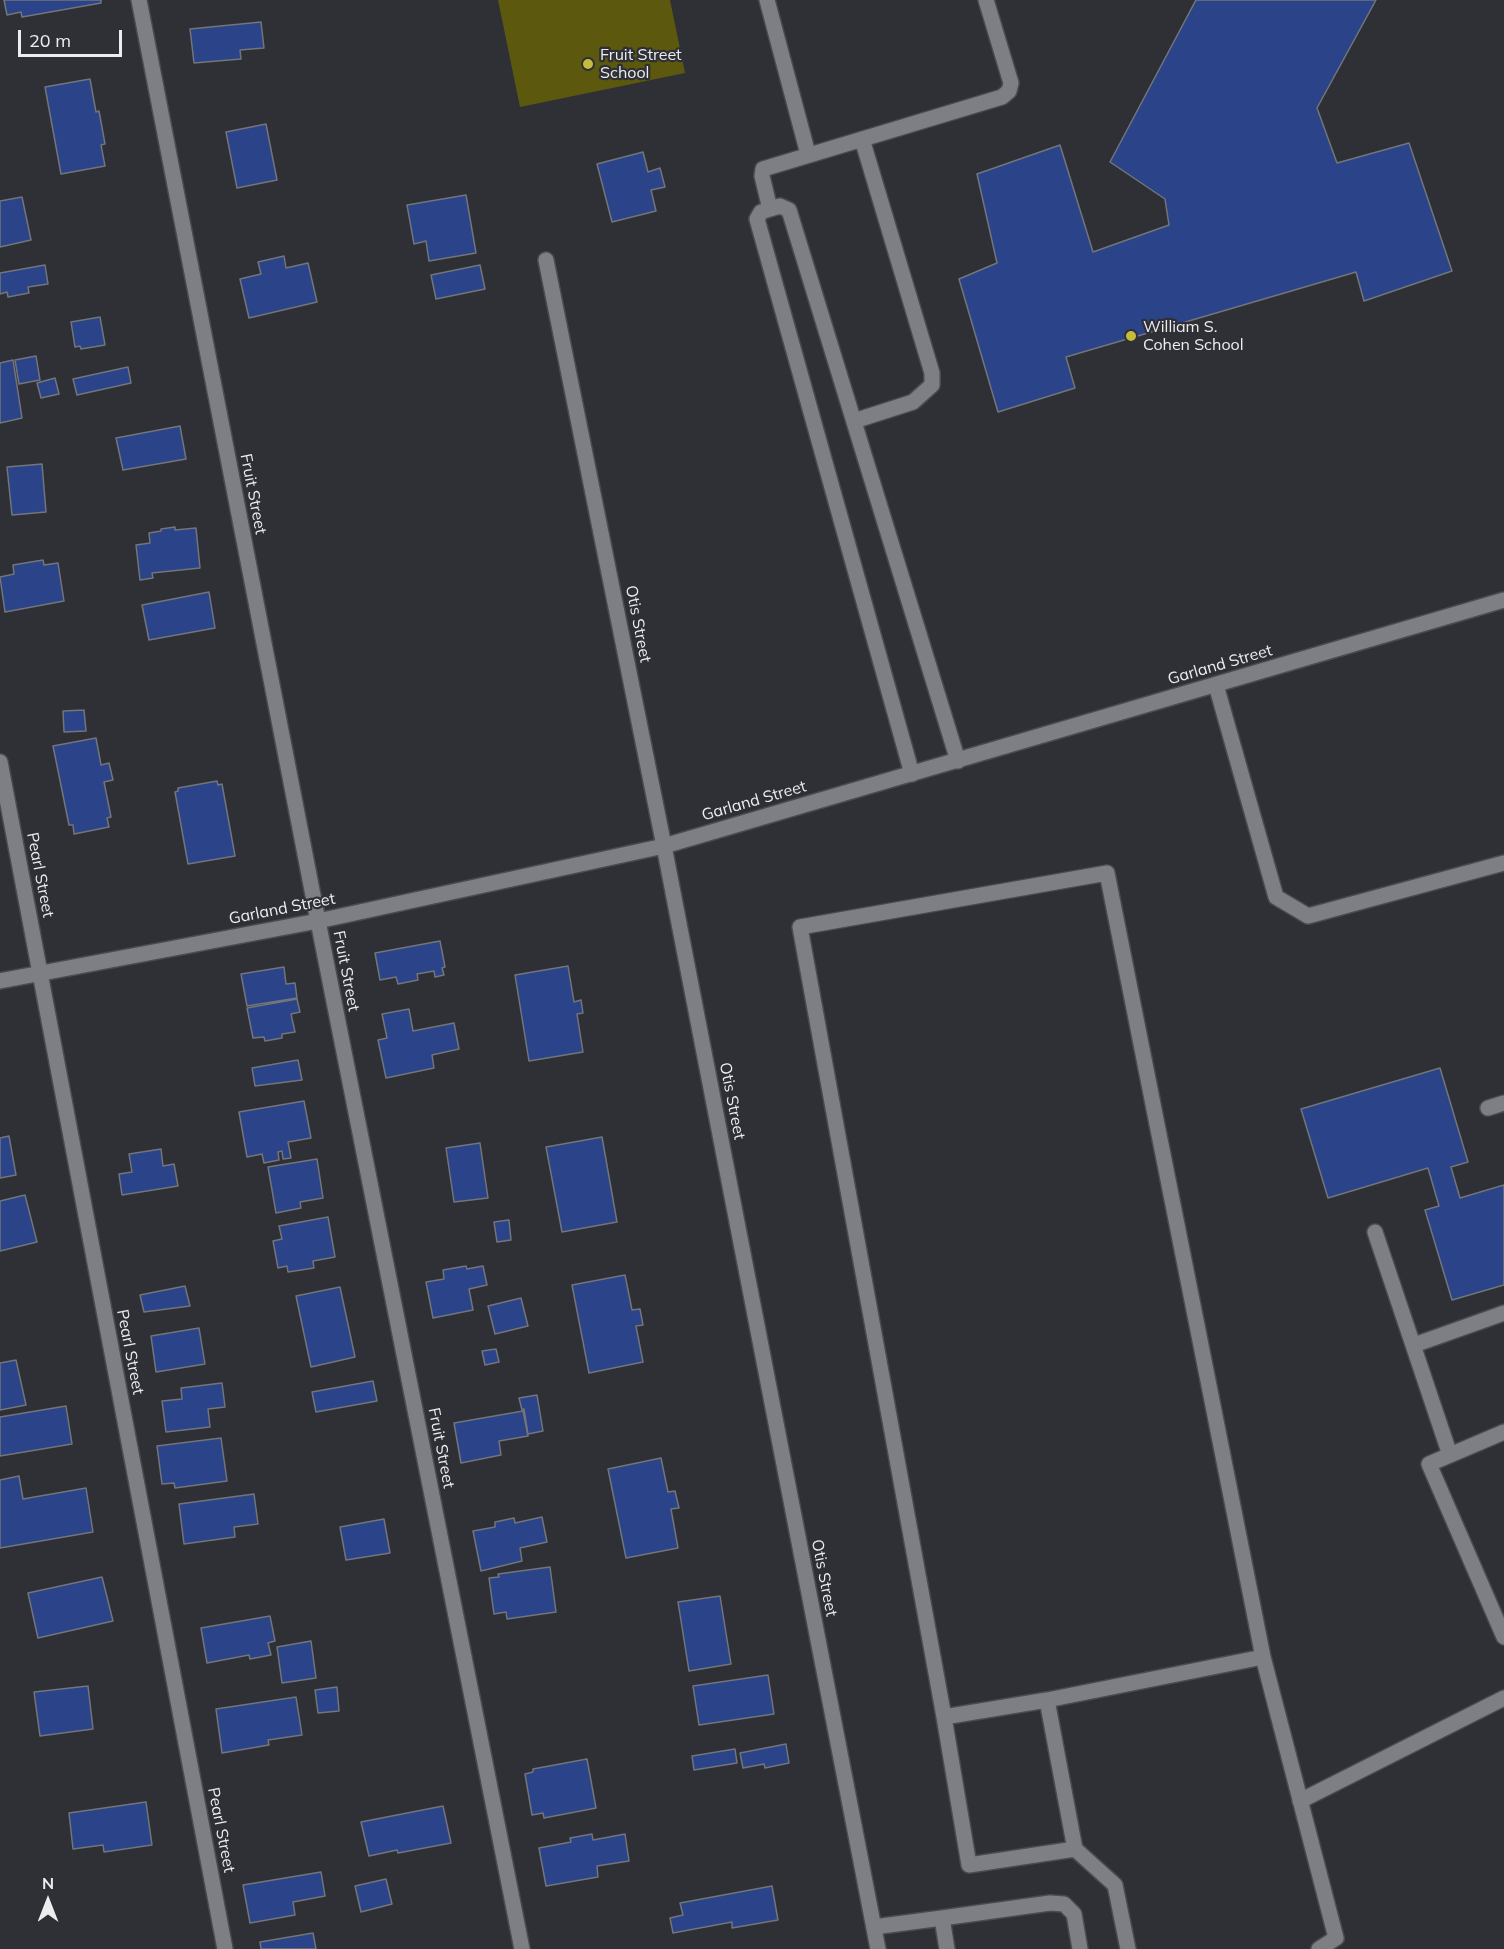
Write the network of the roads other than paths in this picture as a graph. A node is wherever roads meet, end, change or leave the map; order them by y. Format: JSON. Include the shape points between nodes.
{"nodes":[{"id":1,"x":140,"y":0,"type":"edge"},
{"id":2,"x":767,"y":0,"type":"edge"},
{"id":3,"x":986,"y":0,"type":"edge"},
{"id":4,"x":862,"y":139,"type":"junction"},
{"id":5,"x":808,"y":154,"type":"junction"},
{"id":6,"x":770,"y":209,"type":"junction"},
{"id":7,"x":546,"y":260,"type":"dead end"},
{"id":8,"x":854,"y":421,"type":"junction"},
{"id":9,"x":1504,"y":600,"type":"edge"},
{"id":10,"x":1216,"y":685,"type":"junction"},
{"id":11,"x":958,"y":760,"type":"junction"},
{"id":12,"x":0,"y":762,"type":"edge"},
{"id":13,"x":912,"y":774,"type":"junction"},
{"id":14,"x":664,"y":846,"type":"junction"},
{"id":15,"x":1504,"y":863,"type":"edge"},
{"id":16,"x":318,"y":921,"type":"junction"},
{"id":17,"x":40,"y":974,"type":"junction"},
{"id":18,"x":0,"y":981,"type":"edge"},
{"id":19,"x":1504,"y":1103,"type":"edge"},
{"id":20,"x":1488,"y":1108,"type":"dead end"},
{"id":21,"x":1375,"y":1232,"type":"dead end"},
{"id":22,"x":1504,"y":1313,"type":"edge"},
{"id":23,"x":1414,"y":1345,"type":"junction"},
{"id":24,"x":1504,"y":1432,"type":"edge"},
{"id":25,"x":1450,"y":1455,"type":"junction"},
{"id":26,"x":1504,"y":1637,"type":"edge"},
{"id":27,"x":1263,"y":1657,"type":"junction"},
{"id":28,"x":1504,"y":1698,"type":"edge"},
{"id":29,"x":1047,"y":1700,"type":"junction"},
{"id":30,"x":944,"y":1717,"type":"junction"},
{"id":31,"x":1300,"y":1801,"type":"junction"},
{"id":32,"x":1075,"y":1849,"type":"junction"},
{"id":33,"x":942,"y":1918,"type":"junction"},
{"id":34,"x":874,"y":1928,"type":"junction"},
{"id":35,"x":225,"y":1949,"type":"edge"},
{"id":36,"x":522,"y":1949,"type":"edge"},
{"id":37,"x":878,"y":1949,"type":"edge"},
{"id":38,"x":947,"y":1949,"type":"edge"},
{"id":39,"x":1080,"y":1949,"type":"edge"},
{"id":40,"x":1128,"y":1949,"type":"edge"},
{"id":41,"x":1319,"y":1949,"type":"edge"}],
"edges":[{"from":1,"to":16,"type":"street","name":"Fruit Street"},
{"from":2,"to":5,"type":"street"},
{"from":3,"to":4,"type":"street","via":[[1011,83],[1009,91],[1002,97]]},
{"from":4,"to":5,"type":"street"},
{"from":4,"to":8,"type":"street","via":[[932,373],[932,385],[913,402]]},
{"from":5,"to":6,"type":"street","via":[[763,169]]},
{"from":6,"to":8,"type":"street","via":[[780,206],[789,210]]},
{"from":6,"to":13,"type":"street","via":[[761,212],[757,219]]},
{"from":7,"to":14,"type":"street","name":"Otis Street"},
{"from":8,"to":11,"type":"street"},
{"from":9,"to":10,"type":"street","name":"Garland Street"},
{"from":10,"to":11,"type":"street","name":"Garland Street"},
{"from":10,"to":15,"type":"street","via":[[1276,897],[1308,916]]},
{"from":11,"to":13,"type":"street","name":"Garland Street"},
{"from":12,"to":17,"type":"street","name":"Pearl Street"},
{"from":13,"to":14,"type":"street","name":"Garland Street"},
{"from":14,"to":16,"type":"street","name":"Garland Street"},
{"from":14,"to":34,"type":"street","name":"Otis Street"},
{"from":16,"to":17,"type":"street","name":"Garland Street"},
{"from":16,"to":36,"type":"street","name":"Fruit Street"},
{"from":17,"to":18,"type":"street","name":"Garland Street"},
{"from":17,"to":35,"type":"street","name":"Pearl Street"},
{"from":19,"to":20,"type":"street"},
{"from":21,"to":23,"type":"street"},
{"from":22,"to":23,"type":"street"},
{"from":23,"to":25,"type":"street"},
{"from":24,"to":25,"type":"street"},
{"from":25,"to":26,"type":"street","via":[[1429,1464]]},
{"from":27,"to":29,"type":"street"},
{"from":27,"to":30,"type":"street","via":[[1107,873],[800,927]]},
{"from":27,"to":31,"type":"street"},
{"from":28,"to":31,"type":"street"},
{"from":29,"to":30,"type":"street"},
{"from":29,"to":32,"type":"street"},
{"from":30,"to":32,"type":"street","via":[[969,1865]]},
{"from":31,"to":41,"type":"street","via":[[1336,1938]]},
{"from":32,"to":40,"type":"street","via":[[1115,1885]]},
{"from":33,"to":34,"type":"street"},
{"from":33,"to":38,"type":"street"},
{"from":33,"to":39,"type":"street","via":[[1064,1904],[1074,1914]]},
{"from":34,"to":37,"type":"street","name":"Otis Street"}]}
